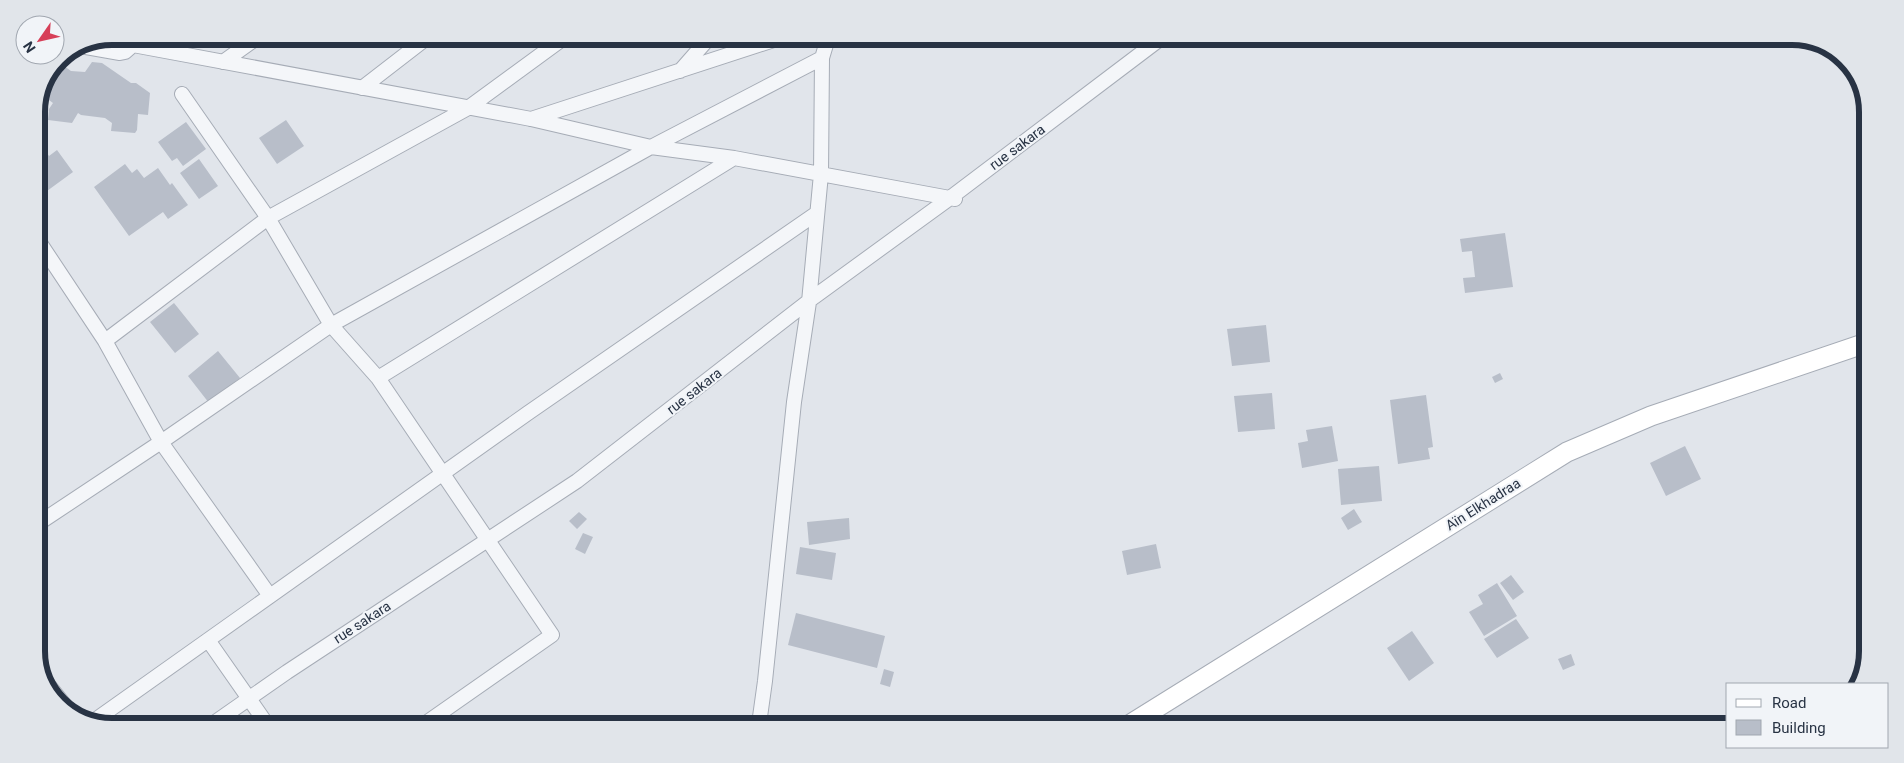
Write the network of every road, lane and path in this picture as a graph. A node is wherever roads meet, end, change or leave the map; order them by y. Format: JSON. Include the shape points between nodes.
{"nodes":[{"id":1,"x":130,"y":45,"type":"edge"},
{"id":2,"x":153,"y":45,"type":"edge"},
{"id":3,"x":247,"y":45,"type":"edge"},
{"id":4,"x":418,"y":45,"type":"edge"},
{"id":5,"x":554,"y":45,"type":"edge"},
{"id":6,"x":703,"y":45,"type":"edge"},
{"id":7,"x":759,"y":45,"type":"edge"},
{"id":8,"x":826,"y":45,"type":"edge"},
{"id":9,"x":1152,"y":45,"type":"edge"},
{"id":10,"x":93,"y":48,"type":"edge"},
{"id":11,"x":822,"y":58,"type":"junction"},
{"id":12,"x":223,"y":62,"type":"junction"},
{"id":13,"x":680,"y":71,"type":"junction"},
{"id":14,"x":362,"y":88,"type":"junction"},
{"id":15,"x":182,"y":94,"type":"dead end"},
{"id":16,"x":468,"y":108,"type":"junction"},
{"id":17,"x":531,"y":120,"type":"junction"},
{"id":18,"x":651,"y":147,"type":"junction"},
{"id":19,"x":734,"y":158,"type":"junction"},
{"id":20,"x":821,"y":174,"type":"junction"},
{"id":21,"x":956,"y":199,"type":"junction"},
{"id":22,"x":817,"y":213,"type":"junction"},
{"id":23,"x":268,"y":218,"type":"junction"},
{"id":24,"x":45,"y":250,"type":"edge"},
{"id":25,"x":809,"y":302,"type":"junction"},
{"id":26,"x":331,"y":324,"type":"junction"},
{"id":27,"x":105,"y":341,"type":"junction"},
{"id":28,"x":1859,"y":345,"type":"edge"},
{"id":29,"x":378,"y":378,"type":"junction"},
{"id":30,"x":161,"y":442,"type":"junction"},
{"id":31,"x":443,"y":473,"type":"junction"},
{"id":32,"x":45,"y":519,"type":"edge"},
{"id":33,"x":488,"y":540,"type":"junction"},
{"id":34,"x":270,"y":596,"type":"junction"},
{"id":35,"x":208,"y":640,"type":"junction"},
{"id":36,"x":249,"y":698,"type":"junction"},
{"id":37,"x":101,"y":716,"type":"edge"},
{"id":38,"x":221,"y":718,"type":"edge"},
{"id":39,"x":263,"y":718,"type":"edge"},
{"id":40,"x":434,"y":718,"type":"edge"},
{"id":41,"x":760,"y":718,"type":"edge"},
{"id":42,"x":1140,"y":718,"type":"edge"}],
"edges":[{"from":1,"to":10,"type":"street","via":[[126,52],[120,53]]},
{"from":2,"to":12,"type":"street"},
{"from":3,"to":12,"type":"street"},
{"from":4,"to":14,"type":"street"},
{"from":5,"to":16,"type":"street"},
{"from":6,"to":13,"type":"street"},
{"from":7,"to":13,"type":"street"},
{"from":8,"to":11,"type":"street"},
{"from":9,"to":21,"type":"street","name":"rue sakara"},
{"from":11,"to":18,"type":"street"},
{"from":11,"to":20,"type":"street"},
{"from":12,"to":14,"type":"street"},
{"from":13,"to":17,"type":"street"},
{"from":14,"to":16,"type":"street"},
{"from":15,"to":23,"type":"street"},
{"from":16,"to":17,"type":"street"},
{"from":16,"to":23,"type":"street"},
{"from":17,"to":18,"type":"street"},
{"from":18,"to":19,"type":"street"},
{"from":18,"to":26,"type":"street"},
{"from":19,"to":20,"type":"street"},
{"from":19,"to":29,"type":"street"},
{"from":20,"to":21,"type":"street"},
{"from":20,"to":22,"type":"street"},
{"from":21,"to":25,"type":"street","name":"rue sakara"},
{"from":22,"to":25,"type":"street"},
{"from":22,"to":31,"type":"street"},
{"from":23,"to":26,"type":"street"},
{"from":23,"to":27,"type":"street"},
{"from":24,"to":27,"type":"street"},
{"from":25,"to":33,"type":"street","name":"rue sakara","via":[[577,481]]},
{"from":25,"to":41,"type":"street","via":[[794,402]]},
{"from":26,"to":29,"type":"street"},
{"from":26,"to":30,"type":"street"},
{"from":27,"to":30,"type":"street"},
{"from":28,"to":42,"type":"main road","name":"Aïn Elkhadraa","via":[[1650,416],[1567,452]]},
{"from":29,"to":31,"type":"street"},
{"from":30,"to":32,"type":"street"},
{"from":30,"to":34,"type":"street"},
{"from":31,"to":33,"type":"street"},
{"from":31,"to":34,"type":"street"},
{"from":33,"to":36,"type":"street","name":"rue sakara"},
{"from":33,"to":40,"type":"street","via":[[552,635]]},
{"from":34,"to":35,"type":"street"},
{"from":35,"to":36,"type":"street"},
{"from":35,"to":37,"type":"street"},
{"from":36,"to":38,"type":"street","name":"rue sakara"},
{"from":36,"to":39,"type":"street"}]}
